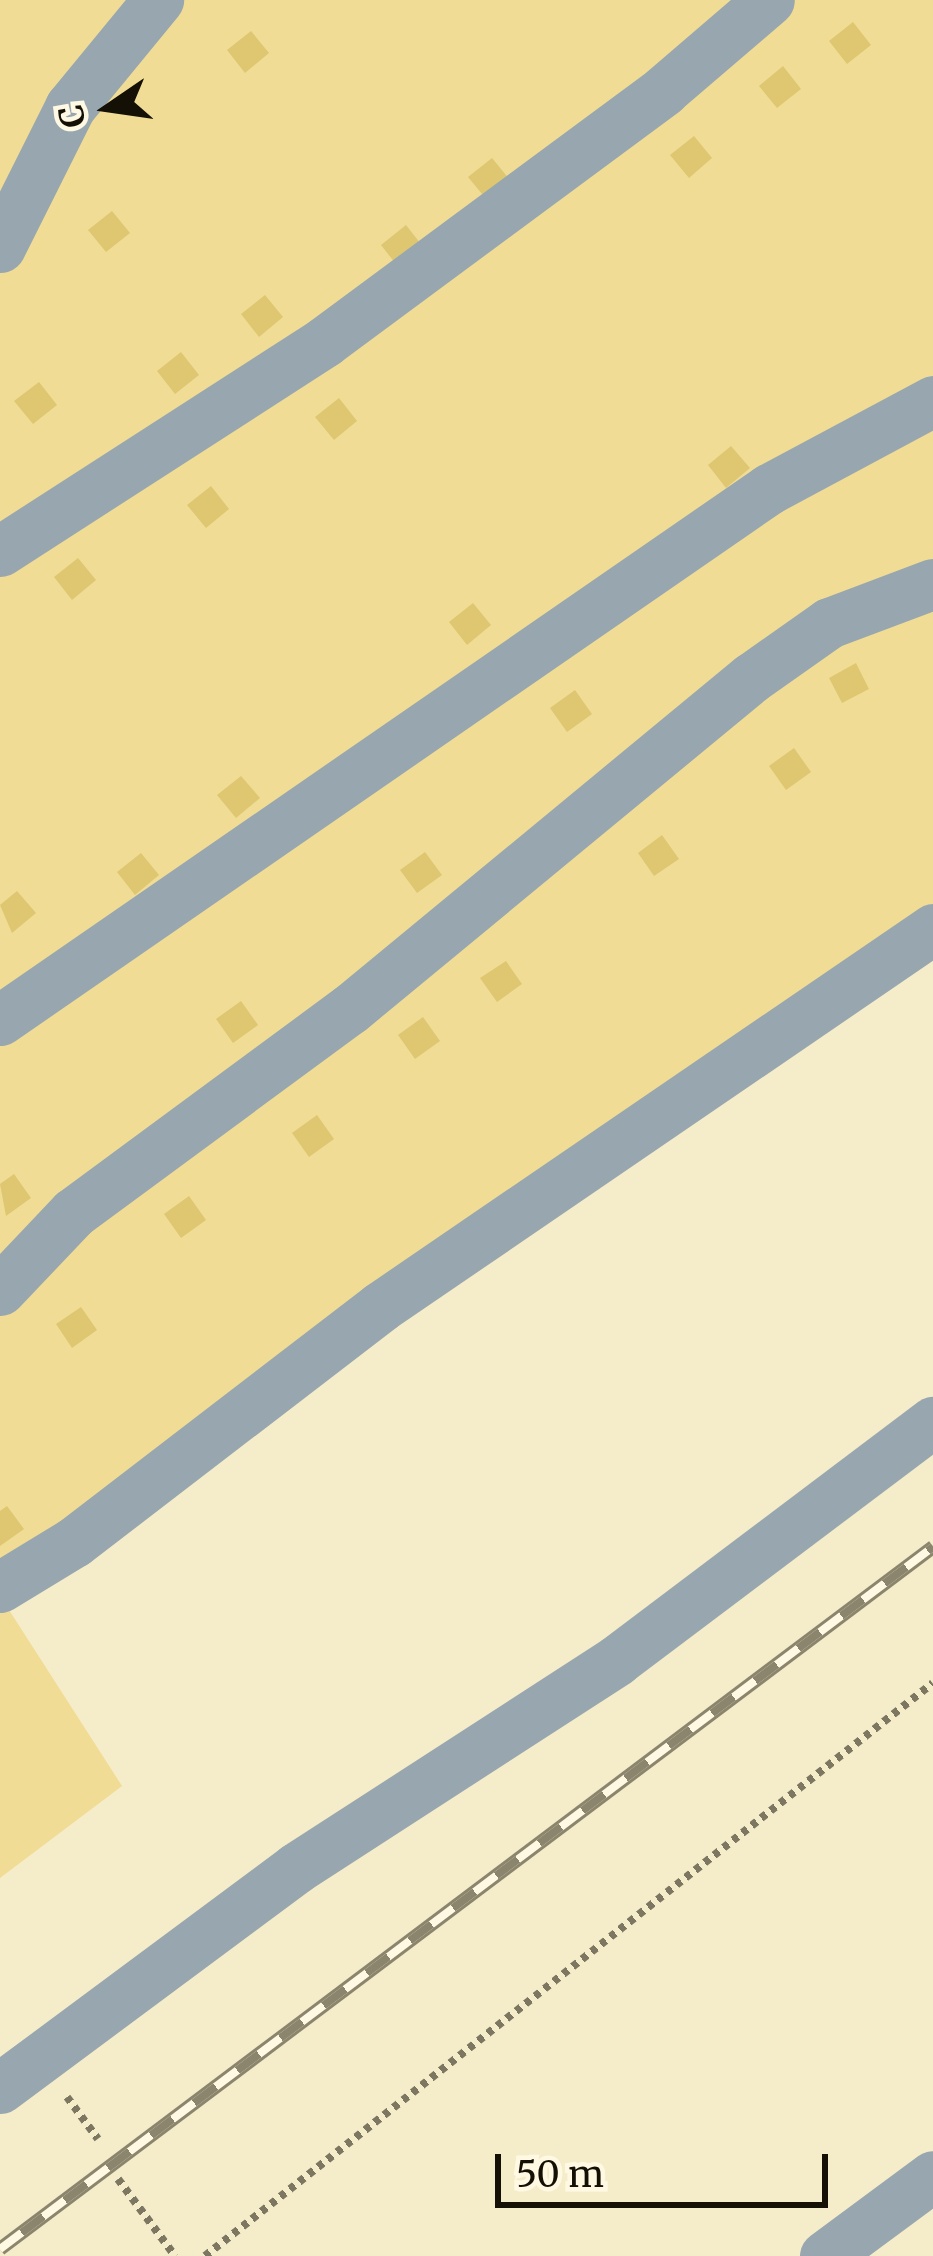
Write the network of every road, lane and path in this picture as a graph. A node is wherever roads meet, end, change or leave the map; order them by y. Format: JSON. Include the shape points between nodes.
{"nodes":[{"id":1,"x":158,"y":0,"type":"edge"},
{"id":2,"x":769,"y":0,"type":"edge"},
{"id":3,"x":0,"y":247,"type":"edge"},
{"id":4,"x":933,"y":400,"type":"edge"},
{"id":5,"x":0,"y":551,"type":"edge"},
{"id":6,"x":933,"y":584,"type":"edge"},
{"id":7,"x":933,"y":929,"type":"edge"},
{"id":8,"x":0,"y":1020,"type":"edge"},
{"id":9,"x":0,"y":1290,"type":"edge"},
{"id":10,"x":933,"y":1422,"type":"edge"},
{"id":11,"x":0,"y":1587,"type":"edge"},
{"id":12,"x":933,"y":1683,"type":"edge"},
{"id":13,"x":0,"y":2088,"type":"edge"},
{"id":14,"x":933,"y":2176,"type":"edge"},
{"id":15,"x":118,"y":2179,"type":"dead end"},
{"id":16,"x":859,"y":2246,"type":"edge"},
{"id":17,"x":175,"y":2256,"type":"edge"},
{"id":18,"x":205,"y":2256,"type":"edge"}],
"edges":[{"from":1,"to":3,"type":"lane","via":[[70,107]]},
{"from":2,"to":5,"type":"lane","via":[[664,90],[324,342]]},
{"from":4,"to":8,"type":"lane","via":[[769,489]]},
{"from":6,"to":9,"type":"lane","via":[[829,622],[751,678],[350,1009],[73,1213]]},
{"from":7,"to":11,"type":"lane","via":[[380,1306],[74,1542]]},
{"from":10,"to":13,"type":"lane","via":[[617,1660],[296,1868]]},
{"from":12,"to":18,"type":"path"},
{"from":14,"to":16,"type":"lane"},
{"from":15,"to":17,"type":"path"}]}
